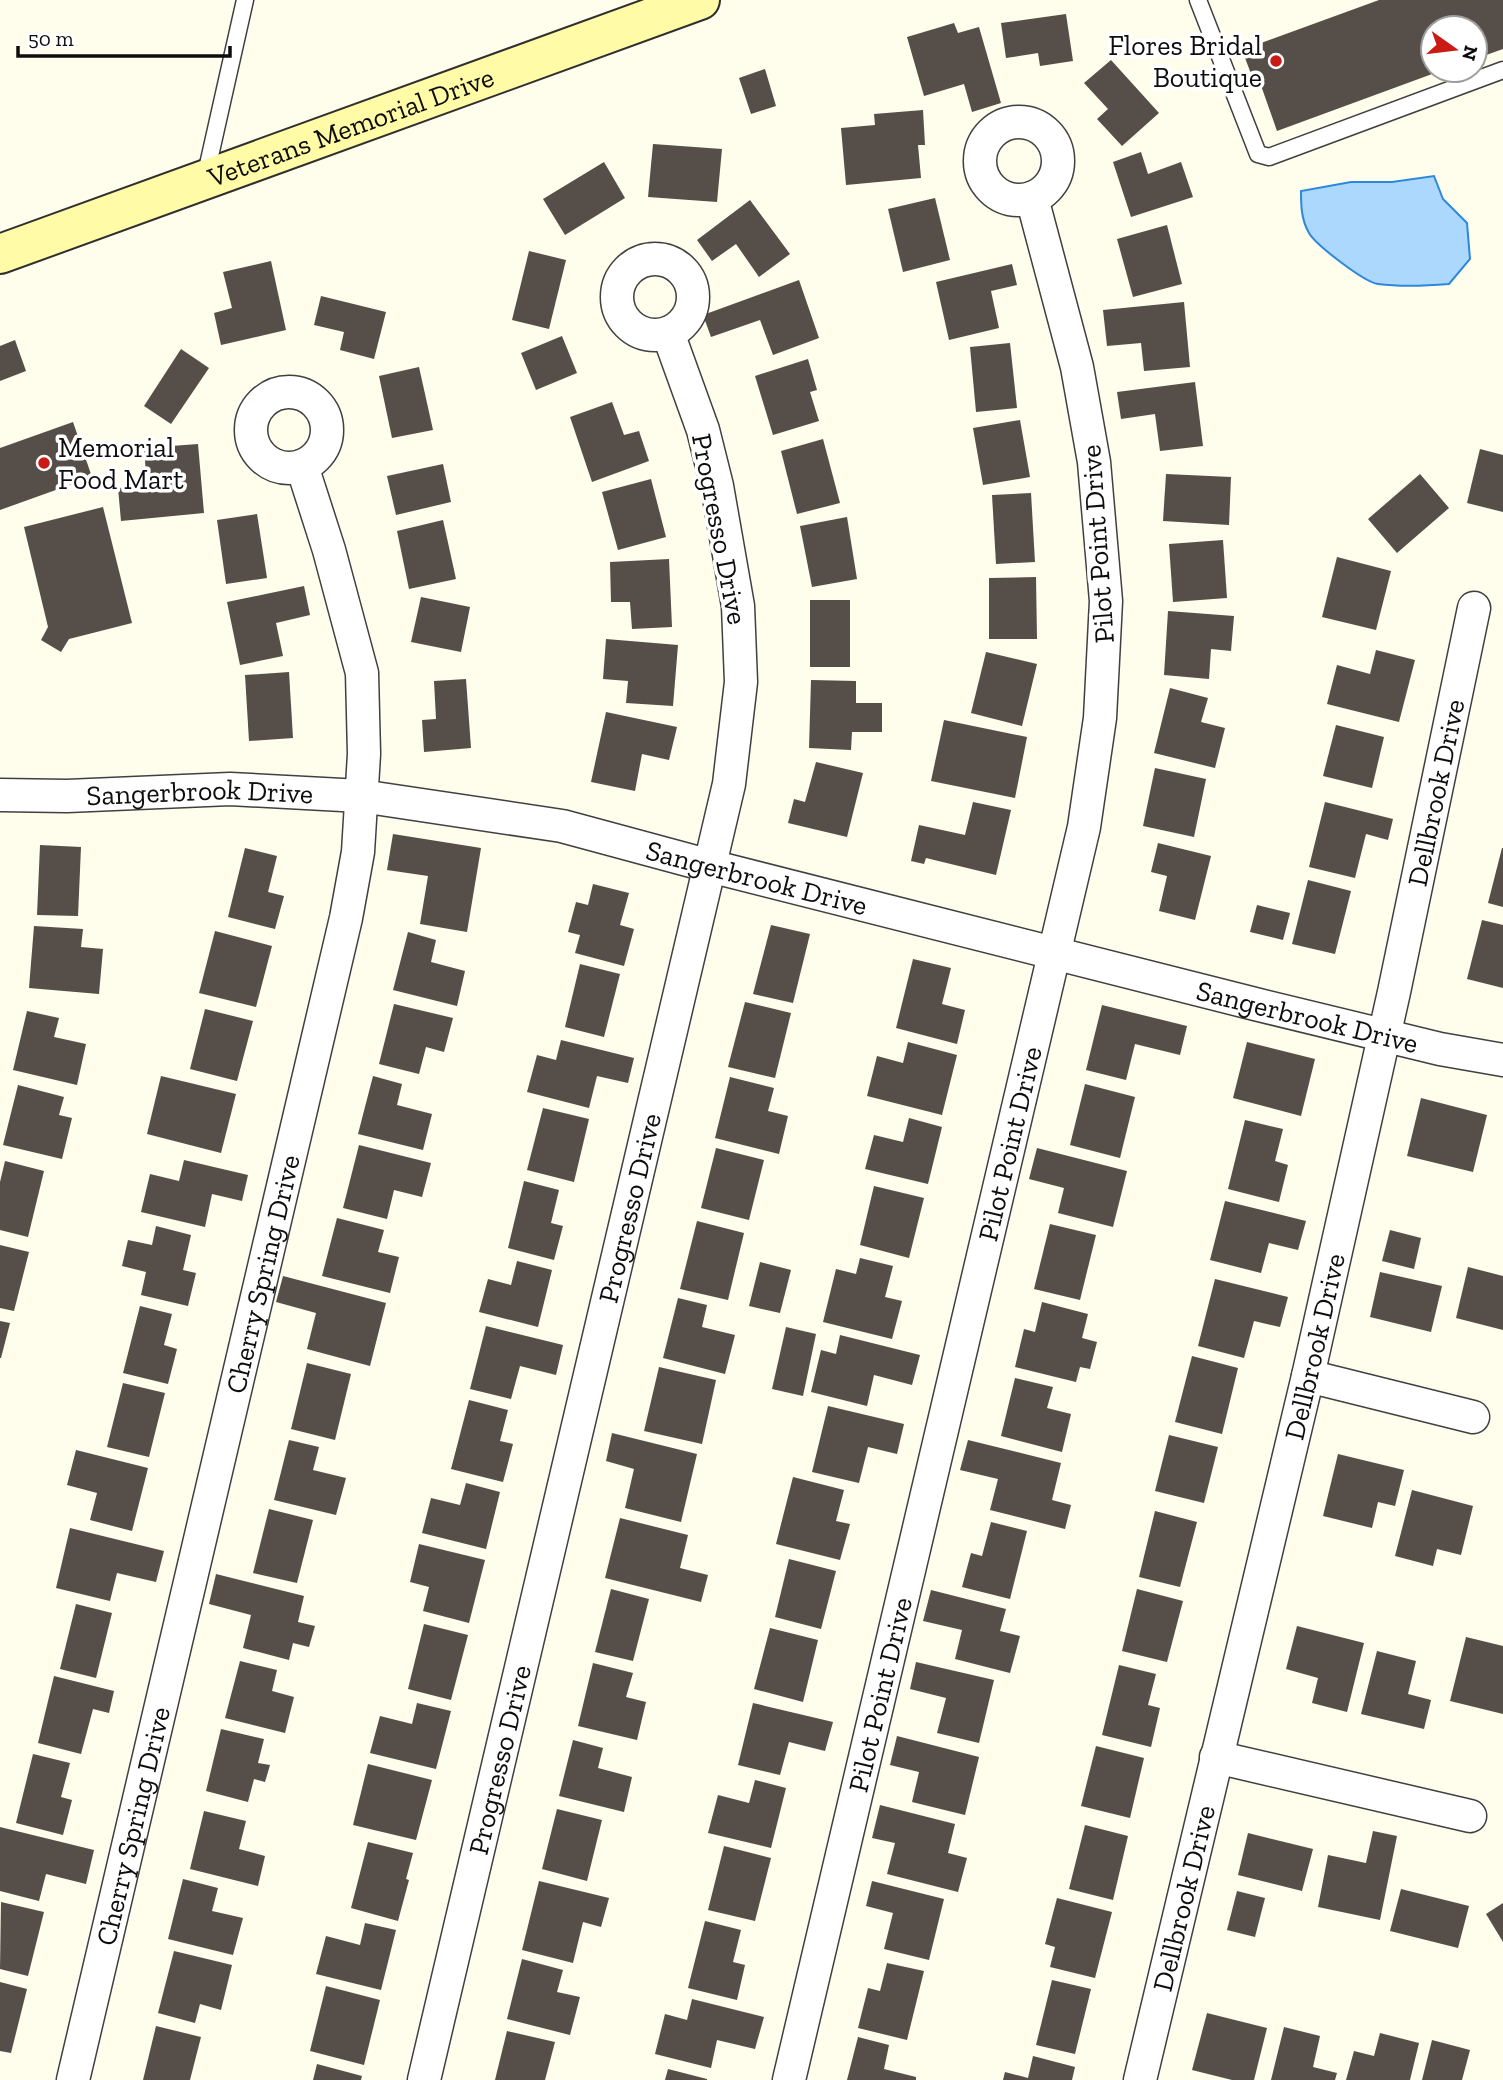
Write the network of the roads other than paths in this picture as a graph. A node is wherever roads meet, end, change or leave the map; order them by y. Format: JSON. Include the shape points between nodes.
{"nodes":[{"id":1,"x":245,"y":0,"type":"edge"},
{"id":2,"x":700,"y":0,"type":"edge"},
{"id":3,"x":1201,"y":1,"type":"edge"},
{"id":4,"x":1503,"y":70,"type":"edge"},
{"id":5,"x":204,"y":179,"type":"junction"},
{"id":6,"x":1032,"y":198,"type":"dead end"},
{"id":7,"x":0,"y":254,"type":"edge"},
{"id":8,"x":668,"y":333,"type":"dead end"},
{"id":9,"x":302,"y":466,"type":"dead end"},
{"id":10,"x":1474,"y":608,"type":"dead end"},
{"id":11,"x":0,"y":795,"type":"edge"},
{"id":12,"x":361,"y":796,"type":"junction"},
{"id":13,"x":710,"y":866,"type":"junction"},
{"id":14,"x":1054,"y":953,"type":"junction"},
{"id":15,"x":1384,"y":1034,"type":"junction"},
{"id":16,"x":1503,"y":1060,"type":"edge"},
{"id":17,"x":1308,"y":1376,"type":"junction"},
{"id":18,"x":1473,"y":1417,"type":"dead end"},
{"id":19,"x":1216,"y":1757,"type":"junction"},
{"id":20,"x":1470,"y":1816,"type":"dead end"},
{"id":21,"x":73,"y":2080,"type":"edge"},
{"id":22,"x":424,"y":2080,"type":"edge"},
{"id":23,"x":789,"y":2080,"type":"edge"},
{"id":24,"x":1140,"y":2080,"type":"edge"}],
"edges":[{"from":1,"to":5,"type":"lane"},
{"from":2,"to":5,"type":"main road","name":"Veterans Memorial Drive"},
{"from":3,"to":4,"type":"lane","via":[[1258,154],[1269,157]]},
{"from":5,"to":7,"type":"main road","name":"Veterans Memorial Drive"},
{"from":6,"to":14,"type":"street","name":"Pilot Point Drive","via":[[1077,367],[1094,462],[1106,601],[1098,731],[1084,827]]},
{"from":8,"to":13,"type":"street","name":"Progresso Drive","via":[[712,463],[738,606],[741,681],[729,785]]},
{"from":9,"to":12,"type":"street","name":"Cherry Spring Drive","via":[[362,673]]},
{"from":10,"to":15,"type":"street","name":"Dellbrook Drive"},
{"from":11,"to":12,"type":"street","name":"Sangerbrook Drive","via":[[230,789]]},
{"from":12,"to":13,"type":"street","name":"Sangerbrook Drive","via":[[562,826]]},
{"from":12,"to":21,"type":"street","name":"Cherry Spring Drive","via":[[358,852],[346,918]]},
{"from":13,"to":14,"type":"street","name":"Sangerbrook Drive"},
{"from":13,"to":22,"type":"street","name":"Progresso Drive"},
{"from":14,"to":15,"type":"street","name":"Sangerbrook Drive"},
{"from":14,"to":23,"type":"street","name":"Pilot Point Drive"},
{"from":15,"to":16,"type":"street","name":"Sangerbrook Drive"},
{"from":15,"to":17,"type":"street","name":"Dellbrook Drive"},
{"from":17,"to":18,"type":"street"},
{"from":17,"to":19,"type":"street","name":"Dellbrook Drive"},
{"from":19,"to":20,"type":"street"},
{"from":19,"to":24,"type":"street","name":"Dellbrook Drive"}]}
